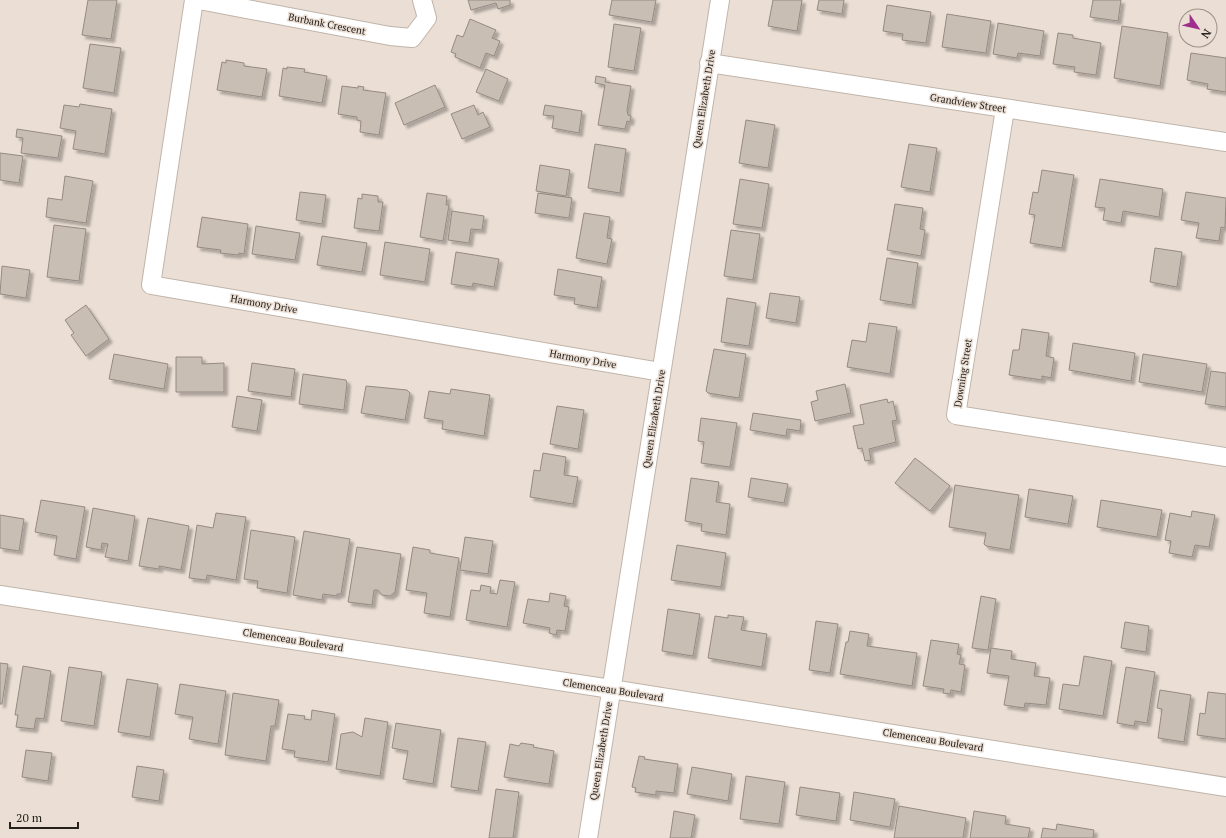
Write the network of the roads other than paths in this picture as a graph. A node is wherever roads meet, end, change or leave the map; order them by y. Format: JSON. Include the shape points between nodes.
{"nodes":[{"id":1,"x":194,"y":0,"type":"edge"},
{"id":2,"x":199,"y":0,"type":"edge"},
{"id":3,"x":422,"y":0,"type":"edge"},
{"id":4,"x":720,"y":0,"type":"edge"},
{"id":5,"x":710,"y":63,"type":"junction"},
{"id":6,"x":1005,"y":109,"type":"junction"},
{"id":7,"x":1226,"y":142,"type":"edge"},
{"id":8,"x":661,"y":372,"type":"junction"},
{"id":9,"x":1226,"y":457,"type":"edge"},
{"id":10,"x":0,"y":595,"type":"edge"},
{"id":11,"x":611,"y":689,"type":"junction"},
{"id":12,"x":1226,"y":787,"type":"edge"},
{"id":13,"x":588,"y":838,"type":"edge"}],
"edges":[{"from":1,"to":8,"type":"street","name":"Harmony Drive","via":[[151,285]]},
{"from":2,"to":3,"type":"street","name":"Burbank Crescent","via":[[412,38],[427,18]]},
{"from":4,"to":5,"type":"street","name":"Queen Elizabeth Drive"},
{"from":5,"to":6,"type":"street","name":"Grandview Street"},
{"from":5,"to":8,"type":"street","name":"Queen Elizabeth Drive"},
{"from":6,"to":7,"type":"street","name":"Grandview Street"},
{"from":6,"to":9,"type":"street","name":"Downing Street","via":[[956,415]]},
{"from":8,"to":11,"type":"street","name":"Queen Elizabeth Drive"},
{"from":10,"to":11,"type":"street","name":"Clemenceau Boulevard"},
{"from":11,"to":12,"type":"street","name":"Clemenceau Boulevard"},
{"from":11,"to":13,"type":"street","name":"Queen Elizabeth Drive"}]}
